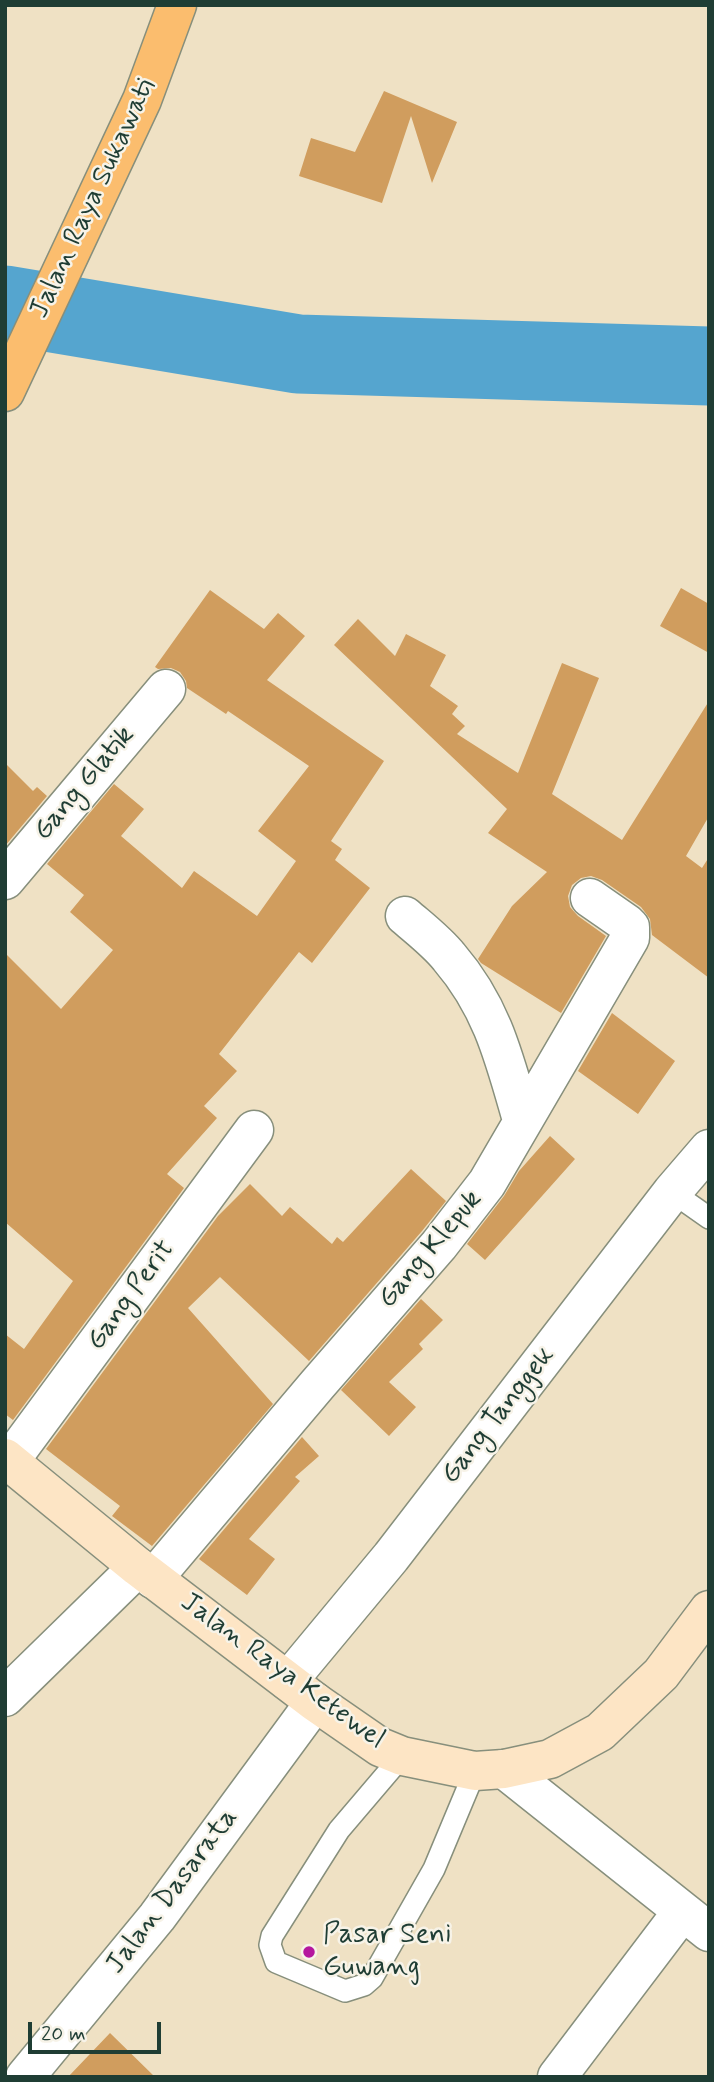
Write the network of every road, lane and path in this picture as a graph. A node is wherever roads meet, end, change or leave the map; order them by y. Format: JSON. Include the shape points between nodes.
{"nodes":[{"id":1,"x":177,"y":5,"type":"edge"},
{"id":2,"x":5,"y":391,"type":"edge"},
{"id":3,"x":166,"y":689,"type":"dead end"},
{"id":4,"x":5,"y":880,"type":"edge"},
{"id":5,"x":590,"y":898,"type":"dead end"},
{"id":6,"x":405,"y":916,"type":"dead end"},
{"id":7,"x":522,"y":1119,"type":"junction"},
{"id":8,"x":254,"y":1130,"type":"dead end"},
{"id":9,"x":709,"y":1149,"type":"edge"},
{"id":10,"x":672,"y":1192,"type":"junction"},
{"id":11,"x":709,"y":1218,"type":"edge"},
{"id":12,"x":7,"y":1460,"type":"edge"},
{"id":13,"x":145,"y":1573,"type":"junction"},
{"id":14,"x":709,"y":1610,"type":"edge"},
{"id":15,"x":301,"y":1691,"type":"junction"},
{"id":16,"x":5,"y":1696,"type":"edge"},
{"id":17,"x":402,"y":1756,"type":"junction"},
{"id":18,"x":490,"y":1770,"type":"junction"},
{"id":19,"x":695,"y":1922,"type":"edge"},
{"id":20,"x":25,"y":2077,"type":"edge"},
{"id":21,"x":557,"y":2077,"type":"edge"}],
"edges":[{"from":1,"to":2,"type":"highway","name":"Jalan Raya Sukawati","via":[[142,100]]},
{"from":3,"to":4,"type":"street","name":"Gang Glatik"},
{"from":5,"to":7,"type":"street","name":"Gang Klepuk","via":[[630,927],[630,938]]},
{"from":6,"to":7,"type":"street","via":[[448,955],[476,992],[494,1027]]},
{"from":7,"to":13,"type":"street","name":"Gang Klepuk","via":[[487,1183],[439,1245]]},
{"from":8,"to":12,"type":"street","name":"Gang Perit"},
{"from":9,"to":10,"type":"street","name":"Gang Tanggek"},
{"from":10,"to":11,"type":"lane"},
{"from":10,"to":15,"type":"street","name":"Gang Tanggek","via":[[391,1558]]},
{"from":12,"to":13,"type":"main road","name":"Jalan Raya Ketewel"},
{"from":13,"to":15,"type":"main road","name":"Jalan Raya Ketewel"},
{"from":13,"to":16,"type":"street","name":"Gang Klepuk"},
{"from":14,"to":18,"type":"main road","name":"Jalan Raya Ketewel","via":[[661,1674],[600,1732],[550,1759]]},
{"from":15,"to":17,"type":"main road","name":"Jalan Raya Ketewel","via":[[380,1747]]},
{"from":15,"to":20,"type":"street","name":"Jalan Dasarata","via":[[157,1917]]},
{"from":17,"to":18,"type":"main road","name":"Jalan Raya Ketewel"},
{"from":17,"to":18,"type":"lane","via":[[339,1830],[272,1936],[276,1962],[345,1992],[373,1978]]},
{"from":18,"to":19,"type":"street"},
{"from":19,"to":21,"type":"street"}]}
